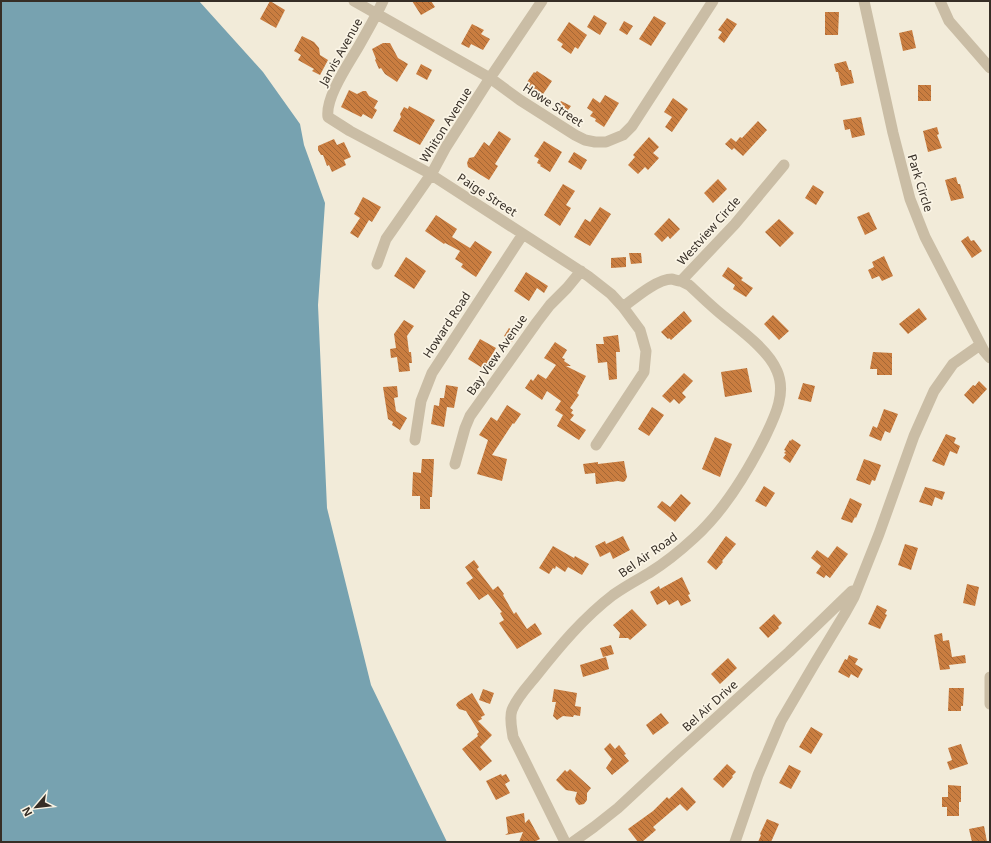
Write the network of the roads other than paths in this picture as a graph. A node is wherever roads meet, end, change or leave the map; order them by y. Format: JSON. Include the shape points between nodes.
{"nodes":[{"id":1,"x":354,"y":1,"type":"edge"},
{"id":2,"x":383,"y":1,"type":"edge"},
{"id":3,"x":542,"y":1,"type":"edge"},
{"id":4,"x":713,"y":1,"type":"edge"},
{"id":5,"x":864,"y":1,"type":"edge"},
{"id":6,"x":940,"y":1,"type":"edge"},
{"id":7,"x":377,"y":14,"type":"junction"},
{"id":8,"x":990,"y":68,"type":"edge"},
{"id":9,"x":490,"y":78,"type":"junction"},
{"id":10,"x":328,"y":117,"type":"joint"},
{"id":11,"x":784,"y":165,"type":"dead end"},
{"id":12,"x":431,"y":174,"type":"junction"},
{"id":13,"x":523,"y":234,"type":"junction"},
{"id":14,"x":377,"y":264,"type":"dead end"},
{"id":15,"x":581,"y":271,"type":"junction"},
{"id":16,"x":681,"y":281,"type":"junction"},
{"id":17,"x":623,"y":307,"type":"junction"},
{"id":18,"x":980,"y":345,"type":"junction"},
{"id":19,"x":990,"y":358,"type":"edge"},
{"id":20,"x":415,"y":440,"type":"dead end"},
{"id":21,"x":596,"y":445,"type":"dead end"},
{"id":22,"x":455,"y":464,"type":"dead end"},
{"id":23,"x":859,"y":583,"type":"junction"},
{"id":24,"x":990,"y":677,"type":"edge"},
{"id":25,"x":990,"y":704,"type":"edge"},
{"id":26,"x":565,"y":842,"type":"edge"},
{"id":27,"x":573,"y":842,"type":"edge"},
{"id":28,"x":735,"y":842,"type":"edge"}],
"edges":[{"from":1,"to":7,"type":"street","name":"Howe Street"},
{"from":2,"to":7,"type":"street","name":"Jarvis Avenue"},
{"from":3,"to":9,"type":"street","name":"Whiton Avenue"},
{"from":4,"to":9,"type":"street","name":"Howe Street","via":[[632,126],[624,135],[606,142],[585,140],[575,135]]},
{"from":5,"to":18,"type":"street","name":"Park Circle","via":[[892,133],[910,199],[925,237]]},
{"from":6,"to":8,"type":"street","via":[[949,21]]},
{"from":7,"to":9,"type":"street","name":"Howe Street"},
{"from":7,"to":10,"type":"street","name":"Jarvis Avenue","via":[[342,73],[329,101]]},
{"from":9,"to":12,"type":"street","name":"Whiton Avenue"},
{"from":10,"to":12,"type":"street","name":"Paige Street"},
{"from":11,"to":16,"type":"street","name":"Westview Circle"},
{"from":12,"to":13,"type":"street","name":"Paige Street"},
{"from":12,"to":14,"type":"street","name":"Whiton Avenue","via":[[386,239]]},
{"from":13,"to":15,"type":"street","name":"Paige Street"},
{"from":13,"to":20,"type":"street","name":"Howard Road","via":[[432,373],[421,401]]},
{"from":15,"to":17,"type":"street","name":"Paige Street","via":[[611,294]]},
{"from":15,"to":22,"type":"street","name":"Bay View Avenue","via":[[550,305],[470,416]]},
{"from":16,"to":17,"type":"street","name":"Westview Circle","via":[[671,279],[660,282]]},
{"from":16,"to":26,"type":"street","name":"Bel Air Road","via":[[748,336],[767,355],[778,373],[780,399],[775,417],[752,462],[724,505],[696,537],[668,560],[614,594],[583,622],[536,675],[511,712],[513,737]]},
{"from":17,"to":21,"type":"street","name":"Paige Street","via":[[640,330],[646,351],[646,364],[644,372]]},
{"from":18,"to":19,"type":"street","name":"Park Circle"},
{"from":18,"to":23,"type":"street","via":[[953,364],[934,392],[914,436]]},
{"from":23,"to":27,"type":"street","name":"Bel Air Drive","via":[[806,636],[618,808]]},
{"from":23,"to":28,"type":"street","via":[[844,615],[782,721],[758,775]]},
{"from":24,"to":25,"type":"street"}]}
